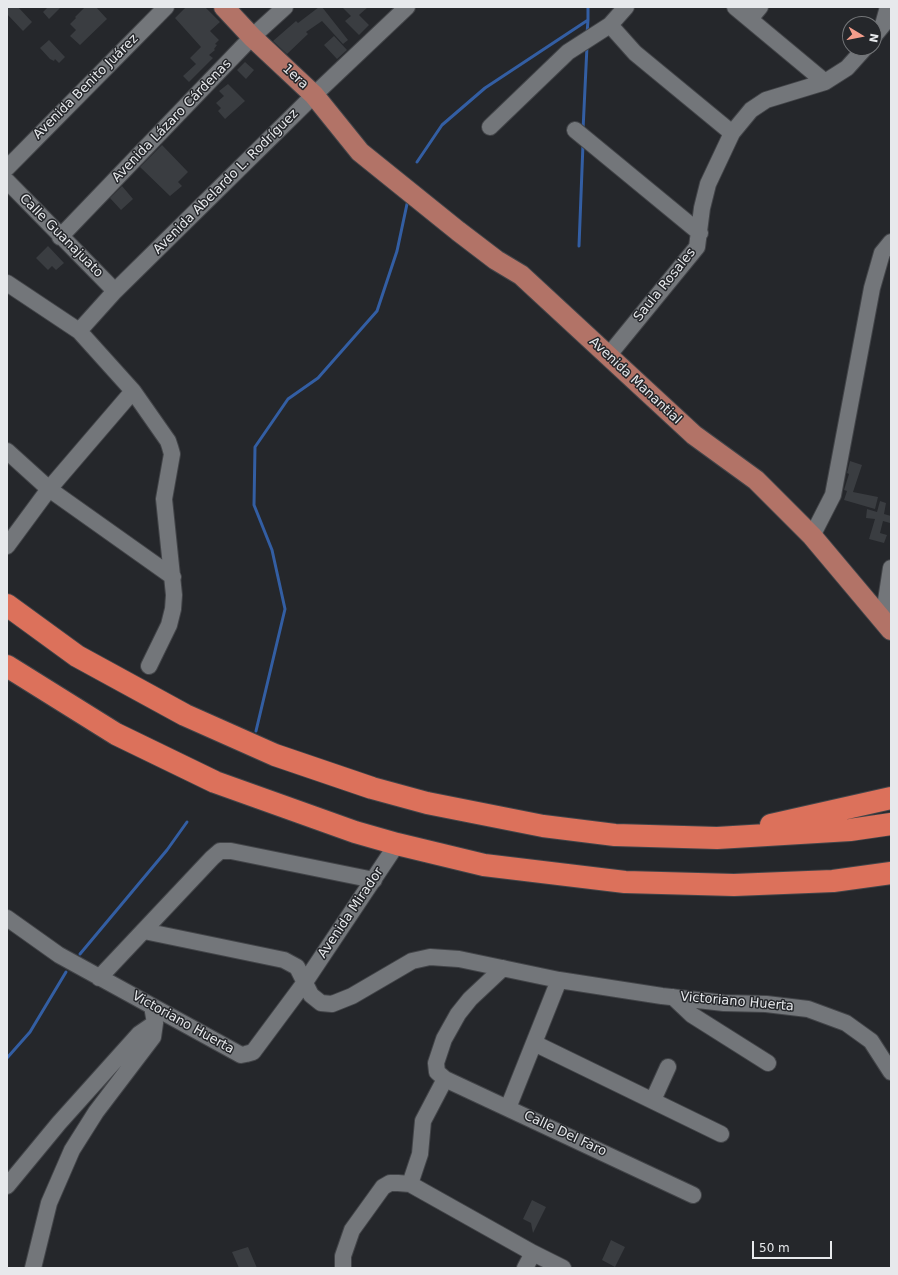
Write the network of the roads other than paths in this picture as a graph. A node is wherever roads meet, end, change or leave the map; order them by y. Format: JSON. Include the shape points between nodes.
{"nodes":[{"id":1,"x":166,"y":7,"type":"edge"},
{"id":2,"x":224,"y":7,"type":"edge"},
{"id":3,"x":285,"y":7,"type":"edge"},
{"id":4,"x":407,"y":7,"type":"edge"},
{"id":5,"x":626,"y":7,"type":"edge"},
{"id":6,"x":735,"y":7,"type":"edge"},
{"id":7,"x":760,"y":7,"type":"edge"},
{"id":8,"x":888,"y":7,"type":"edge"},
{"id":9,"x":750,"y":19,"type":"junction"},
{"id":10,"x":610,"y":25,"type":"junction"},
{"id":11,"x":883,"y":31,"type":"edge"},
{"id":12,"x":252,"y":37,"type":"junction"},
{"id":13,"x":857,"y":56,"type":"edge"},
{"id":14,"x":825,"y":82,"type":"junction"},
{"id":15,"x":314,"y":95,"type":"junction"},
{"id":16,"x":490,"y":127,"type":"dead end"},
{"id":17,"x":575,"y":130,"type":"dead end"},
{"id":18,"x":732,"y":133,"type":"junction"},
{"id":19,"x":360,"y":152,"type":"joint"},
{"id":20,"x":7,"y":168,"type":"edge"},
{"id":21,"x":7,"y":181,"type":"edge"},
{"id":22,"x":700,"y":233,"type":"junction"},
{"id":23,"x":60,"y":237,"type":"junction"},
{"id":24,"x":891,"y":242,"type":"edge"},
{"id":25,"x":7,"y":282,"type":"edge"},
{"id":26,"x":115,"y":291,"type":"junction"},
{"id":27,"x":79,"y":331,"type":"junction"},
{"id":28,"x":608,"y":356,"type":"junction"},
{"id":29,"x":133,"y":391,"type":"junction"},
{"id":30,"x":7,"y":451,"type":"edge"},
{"id":31,"x":49,"y":489,"type":"junction"},
{"id":32,"x":812,"y":536,"type":"junction"},
{"id":33,"x":7,"y":546,"type":"edge"},
{"id":34,"x":891,"y":568,"type":"edge"},
{"id":35,"x":173,"y":577,"type":"junction"},
{"id":36,"x":7,"y":605,"type":"edge"},
{"id":37,"x":887,"y":625,"type":"edge"},
{"id":38,"x":7,"y":666,"type":"edge"},
{"id":39,"x":148,"y":666,"type":"dead end"},
{"id":40,"x":891,"y":798,"type":"edge"},
{"id":41,"x":891,"y":824,"type":"edge"},
{"id":42,"x":717,"y":838,"type":"junction"},
{"id":43,"x":397,"y":844,"type":"junction"},
{"id":44,"x":891,"y":873,"type":"edge"},
{"id":45,"x":374,"y":880,"type":"junction"},
{"id":46,"x":833,"y":881,"type":"junction"},
{"id":47,"x":891,"y":883,"type":"edge"},
{"id":48,"x":7,"y":918,"type":"edge"},
{"id":49,"x":144,"y":931,"type":"junction"},
{"id":50,"x":503,"y":968,"type":"junction"},
{"id":51,"x":99,"y":978,"type":"junction"},
{"id":52,"x":559,"y":980,"type":"junction"},
{"id":53,"x":304,"y":982,"type":"junction"},
{"id":54,"x":673,"y":997,"type":"junction"},
{"id":55,"x":152,"y":1006,"type":"junction"},
{"id":56,"x":154,"y":1023,"type":"junction"},
{"id":57,"x":534,"y":1043,"type":"junction"},
{"id":58,"x":768,"y":1063,"type":"dead end"},
{"id":59,"x":668,"y":1067,"type":"dead end"},
{"id":60,"x":891,"y":1072,"type":"edge"},
{"id":61,"x":441,"y":1076,"type":"junction"},
{"id":62,"x":653,"y":1100,"type":"junction"},
{"id":63,"x":508,"y":1108,"type":"junction"},
{"id":64,"x":721,"y":1134,"type":"dead end"},
{"id":65,"x":410,"y":1184,"type":"junction"},
{"id":66,"x":7,"y":1186,"type":"edge"},
{"id":67,"x":693,"y":1195,"type":"dead end"},
{"id":68,"x":533,"y":1253,"type":"junction"},
{"id":69,"x":33,"y":1268,"type":"edge"},
{"id":70,"x":343,"y":1268,"type":"edge"},
{"id":71,"x":525,"y":1268,"type":"edge"},
{"id":72,"x":563,"y":1268,"type":"edge"}],
"edges":[{"from":1,"to":20,"type":"street","name":"Avenida Benito Juárez"},
{"from":2,"to":12,"type":"main road","name":"1era"},
{"from":3,"to":12,"type":"street","name":"Avenida Lázaro Cárdenas"},
{"from":4,"to":15,"type":"street","name":"Avenida Abelardo L. Rodríguez"},
{"from":5,"to":10,"type":"street"},
{"from":6,"to":9,"type":"street"},
{"from":7,"to":9,"type":"street"},
{"from":8,"to":11,"type":"street"},
{"from":9,"to":14,"type":"street"},
{"from":10,"to":16,"type":"street","via":[[568,52]]},
{"from":10,"to":18,"type":"street","via":[[635,52]]},
{"from":12,"to":15,"type":"main road","name":"1era"},
{"from":12,"to":23,"type":"street","name":"Avenida Lázaro Cárdenas"},
{"from":13,"to":14,"type":"street","name":"Saula Rosales","via":[[847,68]]},
{"from":14,"to":18,"type":"street","name":"Saula Rosales","via":[[766,100],[751,110]]},
{"from":15,"to":19,"type":"main road","name":"1era"},
{"from":15,"to":26,"type":"street","name":"Avenida Abelardo L. Rodríguez"},
{"from":17,"to":22,"type":"street"},
{"from":18,"to":22,"type":"street","name":"Saula Rosales","via":[[708,184],[702,208]]},
{"from":19,"to":28,"type":"main road","name":"Avenida Manantial","via":[[458,231],[496,260],[521,275]]},
{"from":21,"to":23,"type":"street","name":"Calle Guanajuato"},
{"from":22,"to":28,"type":"street","name":"Saula Rosales","via":[[696,247]]},
{"from":23,"to":26,"type":"street","name":"Calle Guanajuato"},
{"from":24,"to":32,"type":"street","via":[[882,253],[872,288],[833,495]]},
{"from":25,"to":27,"type":"street"},
{"from":26,"to":27,"type":"street","name":"Avenida Abelardo L. Rodríguez"},
{"from":27,"to":29,"type":"street"},
{"from":28,"to":32,"type":"main road","name":"Avenida Manantial","via":[[694,435],[756,480]]},
{"from":29,"to":31,"type":"street"},
{"from":29,"to":35,"type":"street","via":[[168,440],[172,454],[164,498]]},
{"from":30,"to":31,"type":"street"},
{"from":31,"to":33,"type":"street"},
{"from":31,"to":35,"type":"street"},
{"from":32,"to":37,"type":"main road","name":"Avenida Manantial"},
{"from":34,"to":37,"type":"street"},
{"from":35,"to":39,"type":"street","via":[[174,595],[169,625]]},
{"from":36,"to":42,"type":"highway","via":[[77,656],[185,715],[275,755],[326,773],[427,803],[544,826],[615,834]]},
{"from":38,"to":43,"type":"highway","via":[[116,734],[215,782],[293,811]]},
{"from":40,"to":42,"type":"highway"},
{"from":41,"to":42,"type":"highway","via":[[850,830]]},
{"from":43,"to":45,"type":"street","name":"Avenida Mirador"},
{"from":43,"to":46,"type":"highway","via":[[484,865],[625,882],[734,885]]},
{"from":44,"to":46,"type":"highway"},
{"from":45,"to":49,"type":"street","via":[[231,851],[220,852]]},
{"from":45,"to":53,"type":"street","name":"Avenida Mirador"},
{"from":46,"to":47,"type":"highway"},
{"from":48,"to":51,"type":"street","name":"Victoriano Huerta","via":[[41,944]]},
{"from":49,"to":51,"type":"street"},
{"from":49,"to":53,"type":"street","via":[[284,960],[297,967]]},
{"from":50,"to":52,"type":"street","name":"Victoriano Huerta"},
{"from":50,"to":53,"type":"street","name":"Victoriano Huerta","via":[[460,959],[430,957],[412,961],[352,996],[332,1004],[322,1003],[311,994]]},
{"from":50,"to":61,"type":"street","via":[[458,1014],[444,1039],[436,1063]]},
{"from":51,"to":55,"type":"street","name":"Victoriano Huerta"},
{"from":52,"to":54,"type":"street","name":"Victoriano Huerta"},
{"from":52,"to":57,"type":"street"},
{"from":53,"to":55,"type":"street","name":"Victoriano Huerta","via":[[253,1052],[241,1055]]},
{"from":54,"to":58,"type":"street","via":[[692,1015]]},
{"from":54,"to":60,"type":"street","name":"Victoriano Huerta","via":[[808,1009],[846,1023],[871,1041]]},
{"from":55,"to":56,"type":"street"},
{"from":56,"to":66,"type":"street","via":[[139,1034],[59,1123]]},
{"from":56,"to":69,"type":"street","via":[[153,1037],[96,1112],[72,1150],[49,1202]]},
{"from":57,"to":62,"type":"street"},
{"from":57,"to":63,"type":"street"},
{"from":59,"to":62,"type":"street"},
{"from":61,"to":63,"type":"street","name":"Calle Del Faro"},
{"from":61,"to":65,"type":"street","via":[[423,1121],[420,1154]]},
{"from":62,"to":64,"type":"street"},
{"from":63,"to":67,"type":"street","name":"Calle Del Faro"},
{"from":65,"to":68,"type":"street"},
{"from":65,"to":70,"type":"street","via":[[390,1183],[383,1186],[352,1230]]},
{"from":68,"to":71,"type":"street"},
{"from":68,"to":72,"type":"street"}]}
